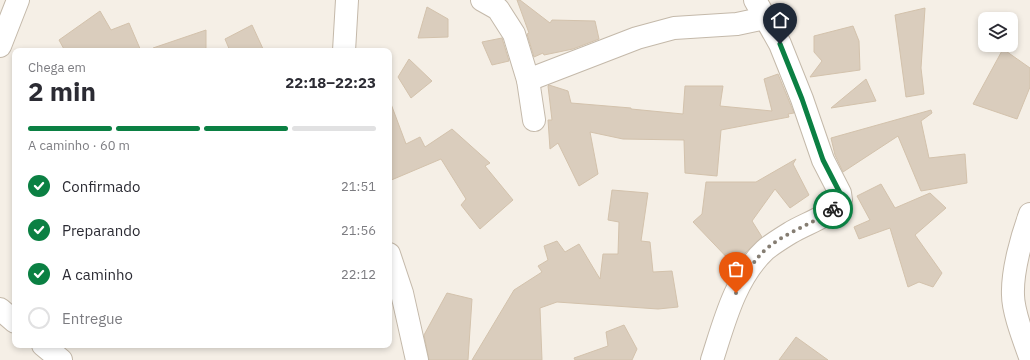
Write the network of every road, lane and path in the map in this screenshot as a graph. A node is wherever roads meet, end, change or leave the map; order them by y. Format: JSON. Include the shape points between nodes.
{"nodes":[{"id":1,"x":18,"y":0,"type":"edge"},
{"id":2,"x":347,"y":0,"type":"edge"},
{"id":3,"x":482,"y":0,"type":"edge"},
{"id":4,"x":760,"y":9,"type":"edge"},
{"id":5,"x":0,"y":46,"type":"edge"},
{"id":6,"x":344,"y":48,"type":"edge"},
{"id":7,"x":528,"y":80,"type":"junction"},
{"id":8,"x":534,"y":120,"type":"dead end"},
{"id":9,"x":1030,"y":214,"type":"edge"},
{"id":10,"x":392,"y":263,"type":"edge"},
{"id":11,"x":0,"y":309,"type":"edge"},
{"id":12,"x":12,"y":319,"type":"edge"},
{"id":13,"x":47,"y":348,"type":"edge"},
{"id":14,"x":1030,"y":356,"type":"edge"},
{"id":15,"x":61,"y":360,"type":"edge"},
{"id":16,"x":417,"y":360,"type":"edge"},
{"id":17,"x":712,"y":360,"type":"edge"}],
"edges":[{"from":1,"to":5,"type":"street"},
{"from":2,"to":6,"type":"street"},
{"from":3,"to":7,"type":"street","via":[[498,9],[514,34]]},
{"from":4,"to":7,"type":"street","via":[[736,24],[674,28],[637,38]]},
{"from":4,"to":17,"type":"street","via":[[780,44],[823,160],[841,200],[836,208],[822,218],[792,232],[765,250],[748,271],[736,293]]},
{"from":7,"to":8,"type":"street"},
{"from":9,"to":14,"type":"street","via":[[1016,263],[1012,295],[1021,334]]},
{"from":10,"to":16,"type":"street","via":[[402,293]]},
{"from":11,"to":12,"type":"street"},
{"from":13,"to":15,"type":"street"}]}
